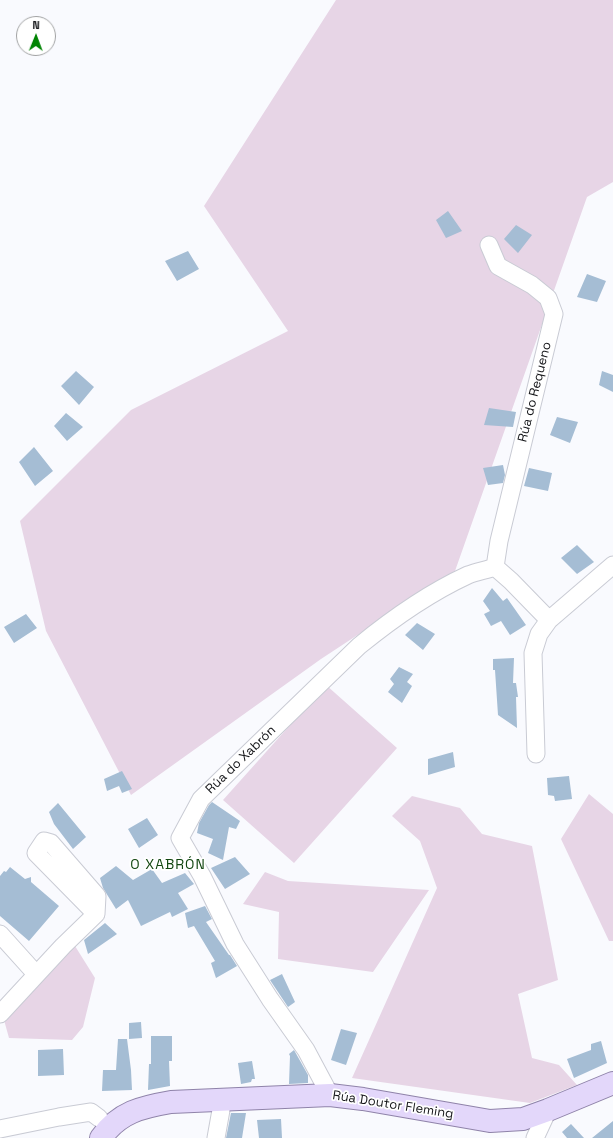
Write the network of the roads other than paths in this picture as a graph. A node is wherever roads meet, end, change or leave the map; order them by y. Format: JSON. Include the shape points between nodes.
{"nodes":[{"id":1,"x":488,"y":245,"type":"dead end"},
{"id":2,"x":613,"y":565,"type":"edge"},
{"id":3,"x":495,"y":567,"type":"junction"},
{"id":4,"x":549,"y":620,"type":"junction"},
{"id":5,"x":536,"y":754,"type":"dead end"},
{"id":6,"x":96,"y":914,"type":"dead end"},
{"id":7,"x":0,"y":934,"type":"edge"},
{"id":8,"x":36,"y":974,"type":"junction"},
{"id":9,"x":0,"y":1014,"type":"edge"},
{"id":10,"x":613,"y":1083,"type":"edge"},
{"id":11,"x":330,"y":1095,"type":"junction"},
{"id":12,"x":221,"y":1100,"type":"junction"},
{"id":13,"x":548,"y":1110,"type":"junction"},
{"id":14,"x":108,"y":1125,"type":"edge"},
{"id":15,"x":0,"y":1129,"type":"edge"},
{"id":16,"x":216,"y":1138,"type":"edge"},
{"id":17,"x":535,"y":1138,"type":"edge"}],
"edges":[{"from":1,"to":3,"type":"street","name":"Rúa do Requeno","via":[[498,266],[532,285],[548,298],[554,314],[499,541]]},
{"from":2,"to":4,"type":"street"},
{"from":3,"to":4,"type":"street"},
{"from":3,"to":11,"type":"street","name":"Rúa do Xabrón","via":[[469,575],[432,594],[359,646],[201,799],[180,838],[202,876],[235,944],[306,1050]]},
{"from":4,"to":5,"type":"street","via":[[539,634],[533,653]]},
{"from":6,"to":8,"type":"street"},
{"from":7,"to":8,"type":"street"},
{"from":8,"to":9,"type":"street"},
{"from":10,"to":13,"type":"main road","name":"Rúa Doutor Fleming"},
{"from":11,"to":12,"type":"main road","name":"Rúa Doutor Fleming"},
{"from":11,"to":13,"type":"main road","name":"Rúa Doutor Fleming","via":[[490,1121],[522,1119]]},
{"from":12,"to":14,"type":"main road","name":"Rúa Doutor Fleming","via":[[171,1102],[147,1106],[129,1112]]},
{"from":12,"to":16,"type":"street"},
{"from":13,"to":17,"type":"street"},
{"from":14,"to":15,"type":"street","name":"Rúa Doutor Fleming","via":[[91,1112]]}]}
